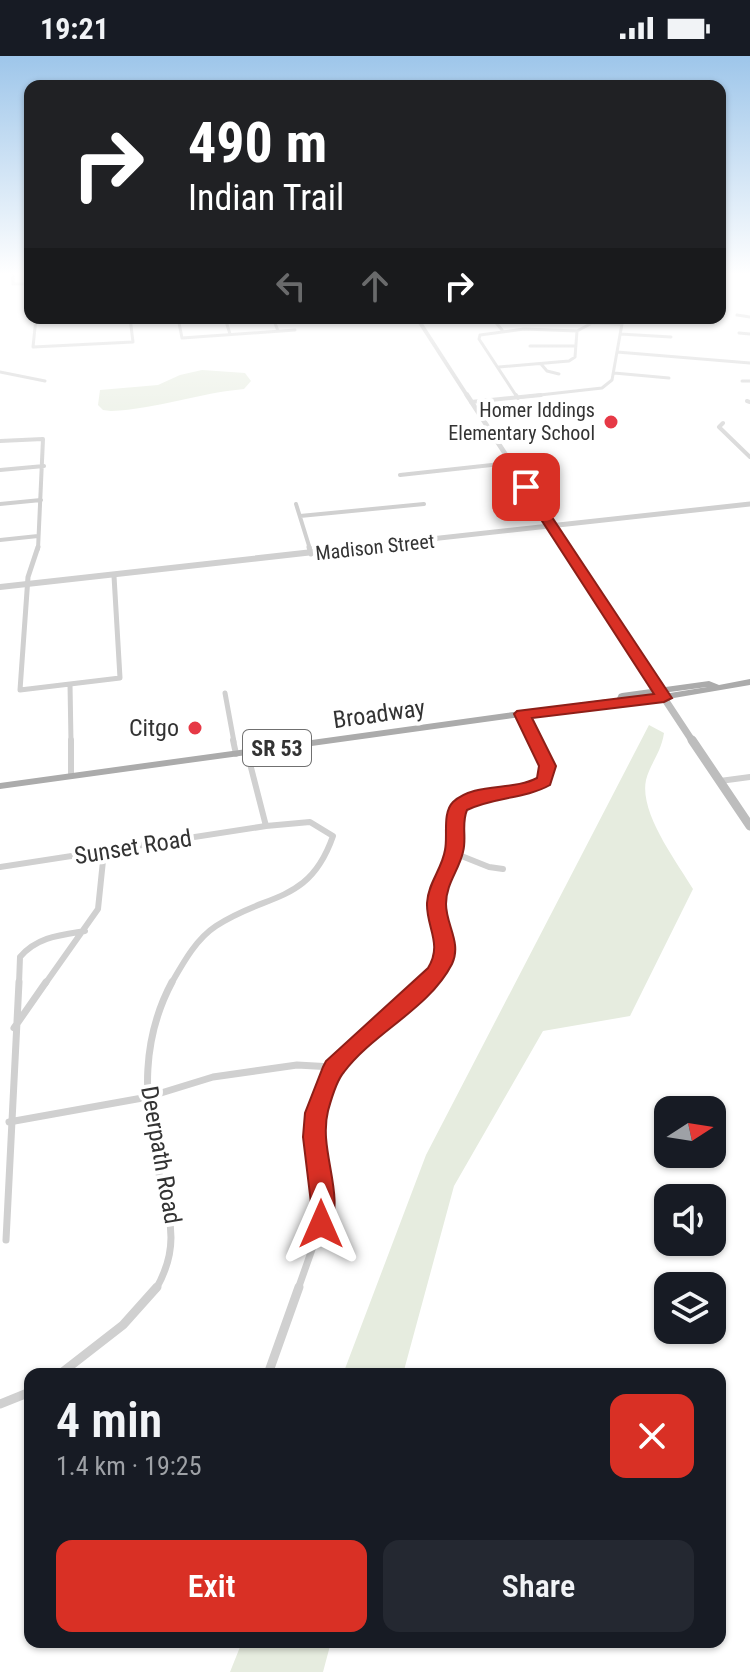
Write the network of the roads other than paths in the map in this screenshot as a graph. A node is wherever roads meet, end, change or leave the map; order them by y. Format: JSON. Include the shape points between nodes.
{"nodes":[{"id":1,"x":437,"y":349,"type":"edge"},
{"id":2,"x":486,"y":349,"type":"edge"},
{"id":3,"x":574,"y":349,"type":"edge"},
{"id":4,"x":617,"y":352,"type":"joint"},
{"id":5,"x":750,"y":363,"type":"edge"},
{"id":6,"x":541,"y":364,"type":"junction"},
{"id":7,"x":498,"y":367,"type":"junction"},
{"id":8,"x":0,"y":372,"type":"edge"},
{"id":9,"x":614,"y":373,"type":"junction"},
{"id":10,"x":559,"y":374,"type":"dead end"},
{"id":11,"x":669,"y":378,"type":"dead end"},
{"id":12,"x":45,"y":381,"type":"dead end"},
{"id":13,"x":742,"y":381,"type":"dead end"},
{"id":14,"x":750,"y":381,"type":"edge"},
{"id":15,"x":518,"y":398,"type":"junction"},
{"id":16,"x":471,"y":402,"type":"junction"},
{"id":17,"x":723,"y":423,"type":"dead end"},
{"id":18,"x":0,"y":441,"type":"edge"},
{"id":19,"x":750,"y":457,"type":"edge"},
{"id":20,"x":511,"y":463,"type":"junction"},
{"id":21,"x":44,"y":466,"type":"junction"},
{"id":22,"x":0,"y":470,"type":"edge"},
{"id":23,"x":400,"y":475,"type":"dead end"},
{"id":24,"x":41,"y":500,"type":"junction"},
{"id":25,"x":0,"y":504,"type":"edge"},
{"id":26,"x":296,"y":504,"type":"dead end"},
{"id":27,"x":424,"y":504,"type":"dead end"},
{"id":28,"x":750,"y":504,"type":"edge"},
{"id":29,"x":300,"y":516,"type":"junction"},
{"id":30,"x":553,"y":528,"type":"junction"},
{"id":31,"x":38,"y":536,"type":"junction"},
{"id":32,"x":0,"y":540,"type":"edge"},
{"id":33,"x":311,"y":554,"type":"junction"},
{"id":34,"x":114,"y":576,"type":"junction"},
{"id":35,"x":28,"y":584,"type":"junction"},
{"id":36,"x":0,"y":587,"type":"edge"},
{"id":37,"x":750,"y":682,"type":"edge"},
{"id":38,"x":70,"y":684,"type":"junction"},
{"id":39,"x":225,"y":693,"type":"dead end"},
{"id":40,"x":662,"y":694,"type":"junction"},
{"id":41,"x":522,"y":714,"type":"junction"},
{"id":42,"x":247,"y":752,"type":"junction"},
{"id":43,"x":236,"y":754,"type":"junction"},
{"id":44,"x":71,"y":776,"type":"junction"},
{"id":45,"x":750,"y":777,"type":"edge"},
{"id":46,"x":720,"y":781,"type":"junction"},
{"id":47,"x":0,"y":786,"type":"edge"},
{"id":48,"x":266,"y":826,"type":"junction"},
{"id":49,"x":750,"y":826,"type":"edge"},
{"id":50,"x":104,"y":851,"type":"junction"},
{"id":51,"x":454,"y":853,"type":"junction"},
{"id":52,"x":0,"y":867,"type":"edge"},
{"id":53,"x":503,"y":869,"type":"dead end"},
{"id":54,"x":85,"y":931,"type":"junction"},
{"id":55,"x":14,"y":1029,"type":"junction"},
{"id":56,"x":333,"y":1067,"type":"junction"},
{"id":57,"x":148,"y":1097,"type":"junction"},
{"id":58,"x":9,"y":1122,"type":"junction"},
{"id":59,"x":6,"y":1240,"type":"dead end"},
{"id":60,"x":67,"y":1368,"type":"edge"},
{"id":61,"x":270,"y":1368,"type":"edge"},
{"id":62,"x":24,"y":1394,"type":"edge"},
{"id":63,"x":0,"y":1404,"type":"edge"}],
"edges":[{"from":1,"to":16,"type":"street"},
{"from":2,"to":7,"type":"street"},
{"from":3,"to":6,"type":"street","via":[[569,361]]},
{"from":4,"to":5,"type":"street"},
{"from":4,"to":9,"type":"street"},
{"from":6,"to":7,"type":"street"},
{"from":6,"to":10,"type":"street"},
{"from":7,"to":15,"type":"street"},
{"from":8,"to":12,"type":"street"},
{"from":9,"to":11,"type":"street"},
{"from":9,"to":15,"type":"street","via":[[607,385],[593,391]]},
{"from":13,"to":14,"type":"street"},
{"from":15,"to":16,"type":"street"},
{"from":16,"to":20,"type":"street"},
{"from":17,"to":19,"type":"street","via":[[719,427]]},
{"from":18,"to":21,"type":"street","via":[[43,439]]},
{"from":20,"to":23,"type":"street"},
{"from":20,"to":30,"type":"street"},
{"from":21,"to":22,"type":"street"},
{"from":21,"to":24,"type":"street"},
{"from":24,"to":25,"type":"street"},
{"from":24,"to":31,"type":"street"},
{"from":26,"to":29,"type":"street"},
{"from":27,"to":29,"type":"street"},
{"from":28,"to":30,"type":"street","name":"Madison Street"},
{"from":29,"to":33,"type":"street"},
{"from":30,"to":33,"type":"street","name":"Madison Street"},
{"from":30,"to":40,"type":"street"},
{"from":31,"to":32,"type":"street"},
{"from":31,"to":35,"type":"street"},
{"from":33,"to":34,"type":"street","name":"Madison Street"},
{"from":34,"to":35,"type":"street","name":"Madison Street"},
{"from":34,"to":38,"type":"street","via":[[120,678]]},
{"from":35,"to":36,"type":"street","name":"Madison Street"},
{"from":35,"to":38,"type":"street","via":[[20,690]]},
{"from":37,"to":40,"type":"main road","name":"Broadway","number":"SR 53"},
{"from":38,"to":44,"type":"street"},
{"from":39,"to":43,"type":"street"},
{"from":40,"to":41,"type":"main road","name":"Broadway","number":"SR 53"},
{"from":40,"to":46,"type":"main road"},
{"from":41,"to":42,"type":"main road","name":"Broadway","number":"SR 53"},
{"from":41,"to":51,"type":"street","via":[[548,774],[535,786],[480,796],[459,806]]},
{"from":42,"to":43,"type":"main road","name":"Broadway","number":"SR 53"},
{"from":42,"to":48,"type":"street"},
{"from":43,"to":44,"type":"main road","name":"Broadway","number":"SR 53"},
{"from":44,"to":47,"type":"main road","name":"Broadway","number":"SR 53"},
{"from":45,"to":46,"type":"street"},
{"from":46,"to":49,"type":"main road"},
{"from":48,"to":50,"type":"street","name":"Sunset Road"},
{"from":48,"to":57,"type":"street","name":"Deerpath Road","via":[[307,820],[325,826],[333,836],[330,850],[317,873],[290,894],[213,927],[193,950],[152,1026]]},
{"from":50,"to":52,"type":"street","name":"Sunset Road"},
{"from":50,"to":54,"type":"street","via":[[98,909]]},
{"from":51,"to":53,"type":"street"},
{"from":51,"to":56,"type":"street","via":[[436,905],[446,942],[444,959],[435,974]]},
{"from":54,"to":55,"type":"street"},
{"from":54,"to":55,"type":"street","via":[[28,945],[20,957]]},
{"from":55,"to":58,"type":"street"},
{"from":56,"to":57,"type":"street","via":[[297,1065],[213,1077]]},
{"from":56,"to":61,"type":"street","via":[[316,1113],[314,1137],[321,1224]]},
{"from":57,"to":58,"type":"street"},
{"from":57,"to":60,"type":"street","name":"Deerpath Road","via":[[157,1165],[174,1222],[171,1259],[154,1293],[139,1309]]},
{"from":58,"to":59,"type":"street"},
{"from":62,"to":63,"type":"street"}]}
